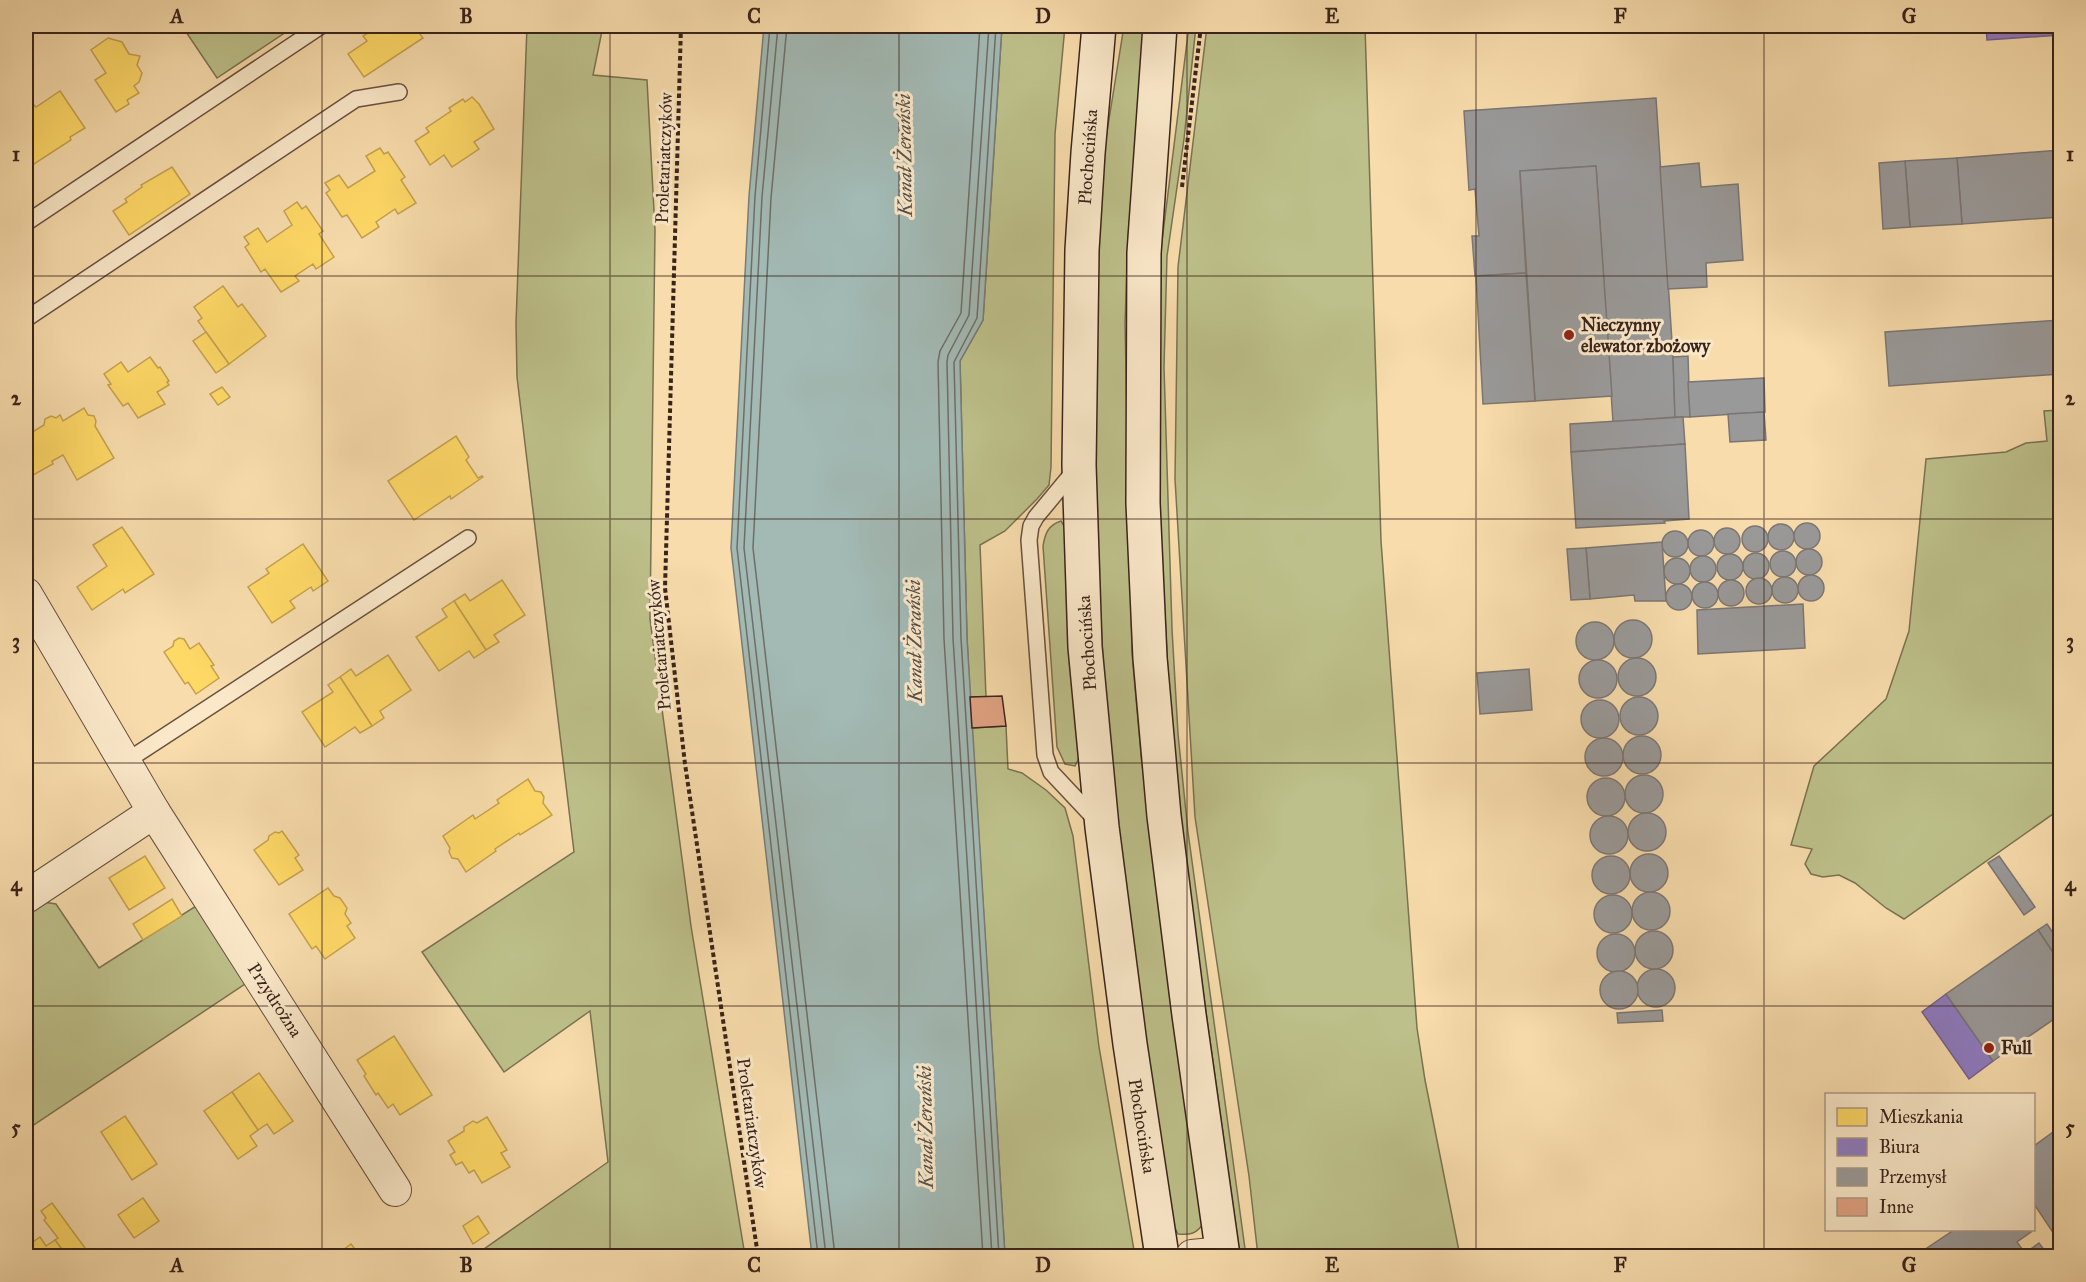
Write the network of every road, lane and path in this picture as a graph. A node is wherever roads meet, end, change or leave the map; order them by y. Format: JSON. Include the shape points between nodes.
{"nodes":[{"id":1,"x":321,"y":26,"type":"edge"},
{"id":2,"x":681,"y":26,"type":"edge"},
{"id":3,"x":1100,"y":26,"type":"edge"},
{"id":4,"x":1160,"y":26,"type":"edge"},
{"id":5,"x":1201,"y":26,"type":"edge"},
{"id":6,"x":399,"y":92,"type":"dead end"},
{"id":7,"x":1181,"y":196,"type":"dead end"},
{"id":8,"x":26,"y":223,"type":"edge"},
{"id":9,"x":26,"y":319,"type":"edge"},
{"id":10,"x":1079,"y":465,"type":"junction"},
{"id":11,"x":468,"y":538,"type":"dead end"},
{"id":12,"x":26,"y":594,"type":"edge"},
{"id":13,"x":125,"y":762,"type":"junction"},
{"id":14,"x":154,"y":812,"type":"junction"},
{"id":15,"x":1102,"y":827,"type":"junction"},
{"id":16,"x":26,"y":897,"type":"edge"},
{"id":17,"x":395,"y":1190,"type":"dead end"},
{"id":18,"x":1212,"y":1255,"type":"edge"},
{"id":19,"x":758,"y":1257,"type":"edge"},
{"id":20,"x":1162,"y":1257,"type":"edge"}],
"edges":[{"from":1,"to":8,"type":"lane"},
{"from":2,"to":19,"type":"path","name":"Proletariatczyków","via":[[665,588],[685,764]]},
{"from":3,"to":10,"type":"main road","name":"Płochocińska","via":[[1082,250]]},
{"from":4,"to":18,"type":"main road","via":[[1144,253],[1143,503],[1164,816],[1189,1015]]},
{"from":5,"to":7,"type":"path"},
{"from":6,"to":9,"type":"lane","via":[[356,99]]},
{"from":10,"to":15,"type":"main road","name":"Płochocińska","via":[[1085,647]]},
{"from":10,"to":15,"type":"lane","via":[[1036,517],[1029,540],[1045,755],[1051,772]]},
{"from":11,"to":13,"type":"lane"},
{"from":12,"to":13,"type":"street","name":"Przydrożna"},
{"from":13,"to":14,"type":"street","name":"Przydrożna"},
{"from":14,"to":16,"type":"street"},
{"from":14,"to":17,"type":"street","name":"Przydrożna"},
{"from":15,"to":20,"type":"main road","name":"Płochocińska"}]}
